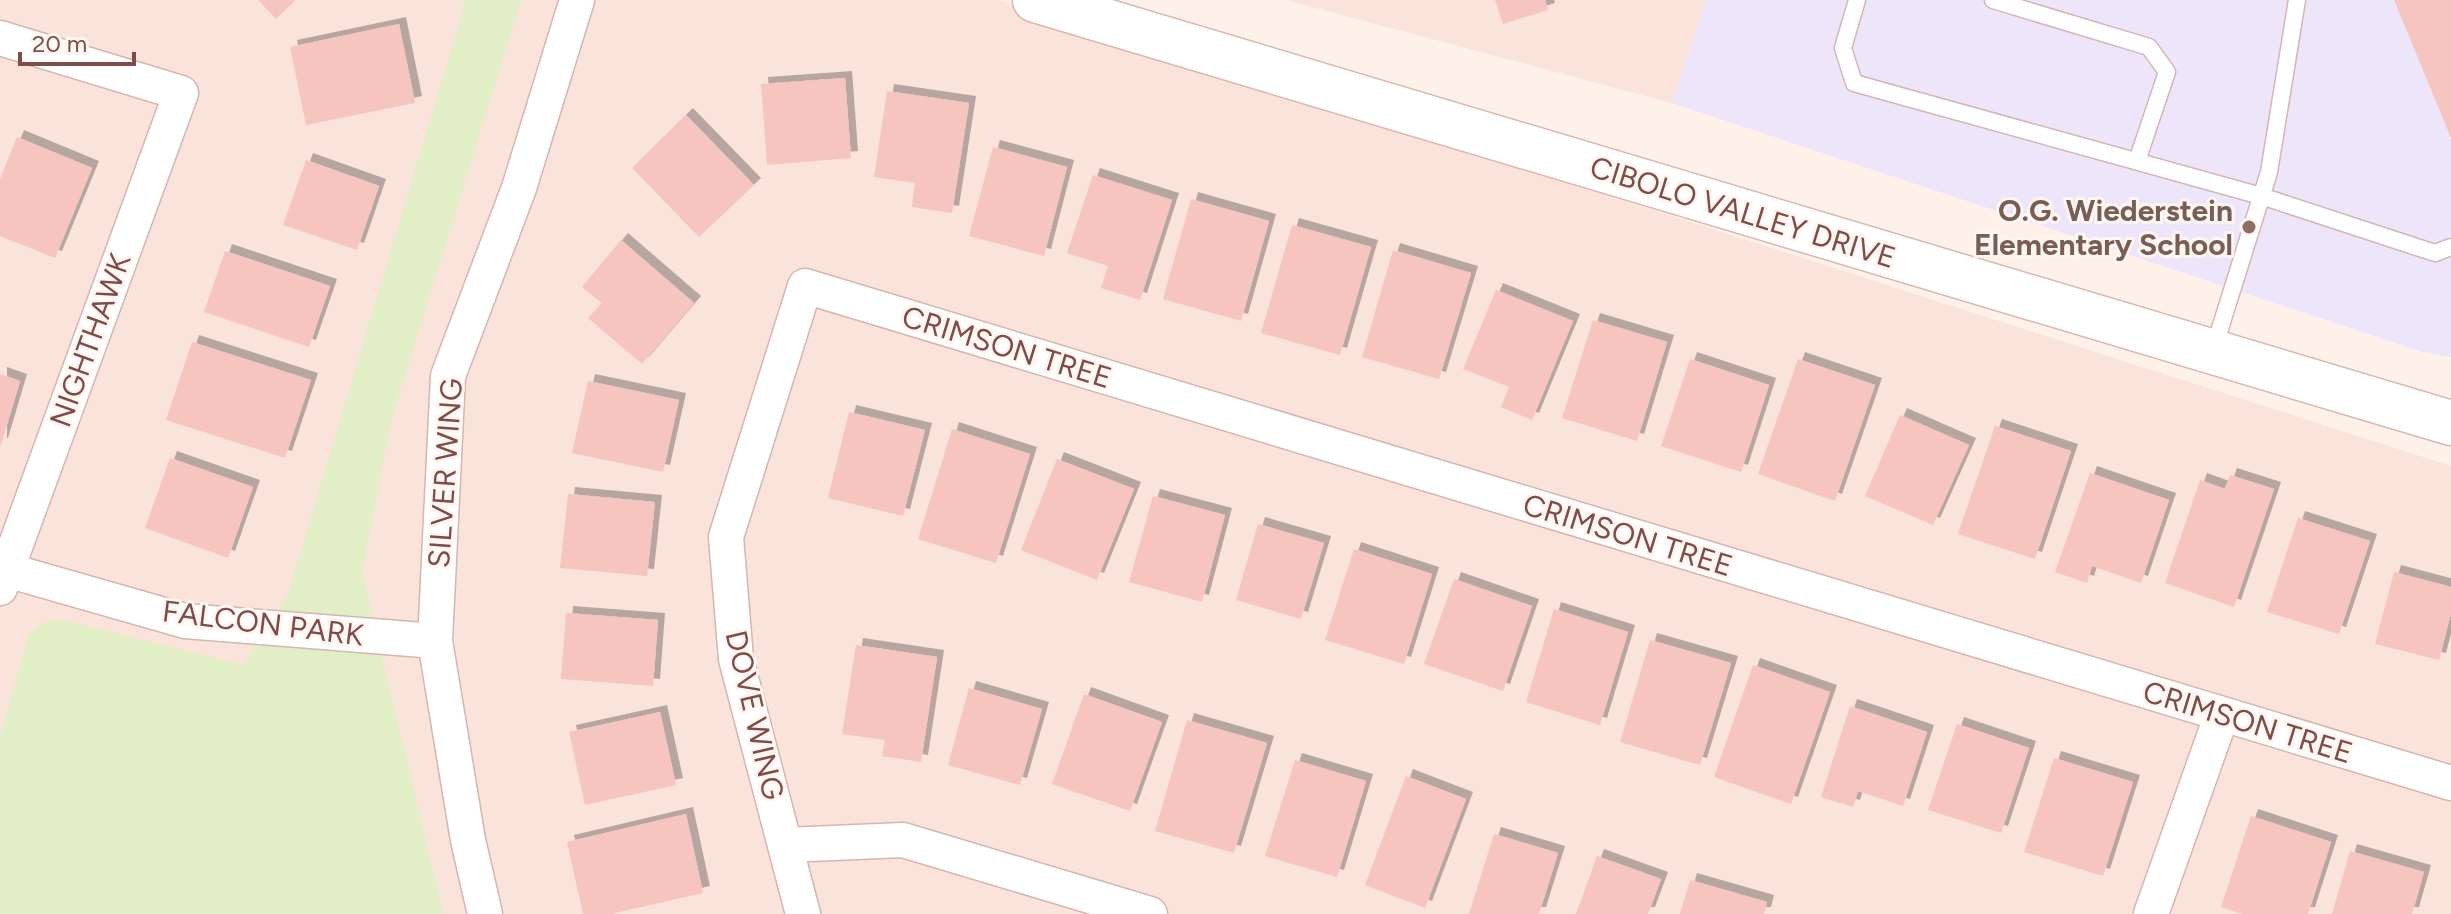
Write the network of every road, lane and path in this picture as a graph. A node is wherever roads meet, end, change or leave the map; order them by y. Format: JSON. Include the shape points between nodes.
{"nodes":[{"id":1,"x":577,"y":0,"type":"edge"},
{"id":2,"x":1035,"y":0,"type":"edge"},
{"id":3,"x":1857,"y":0,"type":"edge"},
{"id":4,"x":1993,"y":0,"type":"edge"},
{"id":5,"x":2297,"y":0,"type":"edge"},
{"id":6,"x":1135,"y":14,"type":"edge"},
{"id":7,"x":0,"y":38,"type":"edge"},
{"id":8,"x":2137,"y":161,"type":"junction"},
{"id":9,"x":2261,"y":196,"type":"junction"},
{"id":10,"x":2451,"y":247,"type":"edge"},
{"id":11,"x":805,"y":286,"type":"joint"},
{"id":12,"x":2213,"y":352,"type":"junction"},
{"id":13,"x":2451,"y":423,"type":"edge"},
{"id":14,"x":2,"y":575,"type":"edge"},
{"id":15,"x":435,"y":641,"type":"junction"},
{"id":16,"x":2222,"y":714,"type":"junction"},
{"id":17,"x":2451,"y":783,"type":"edge"},
{"id":18,"x":786,"y":845,"type":"junction"},
{"id":19,"x":485,"y":914,"type":"edge"},
{"id":20,"x":803,"y":914,"type":"edge"},
{"id":21,"x":1150,"y":914,"type":"edge"},
{"id":22,"x":2151,"y":914,"type":"edge"}],
"edges":[{"from":1,"to":15,"type":"street","name":"SILVER WING","via":[[519,188],[448,376]]},
{"from":2,"to":6,"type":"main road","name":"CIBOLO VALLEY DRIVE"},
{"from":3,"to":8,"type":"lane","via":[[1843,48],[1854,83]]},
{"from":4,"to":8,"type":"lane","via":[[2149,47],[2167,72]]},
{"from":5,"to":9,"type":"lane"},
{"from":6,"to":12,"type":"main road","name":"CIBOLO VALLEY DRIVE"},
{"from":7,"to":14,"type":"street","name":"NIGHTHAWK","via":[[181,93]]},
{"from":8,"to":9,"type":"lane"},
{"from":9,"to":10,"type":"lane","via":[[2435,253]]},
{"from":9,"to":12,"type":"lane"},
{"from":11,"to":16,"type":"street","name":"CRIMSON TREE"},
{"from":11,"to":18,"type":"street","name":"DOVE WING","via":[[726,537],[736,659]]},
{"from":12,"to":13,"type":"main road","name":"CIBOLO VALLEY DRIVE"},
{"from":14,"to":15,"type":"street","name":"FALCON PARK","via":[[185,621]]},
{"from":15,"to":19,"type":"street","name":"SILVER WING"},
{"from":16,"to":17,"type":"street","name":"CRIMSON TREE"},
{"from":16,"to":22,"type":"street"},
{"from":18,"to":20,"type":"street","name":"DOVE WING"},
{"from":18,"to":21,"type":"street","via":[[903,840]]}]}
